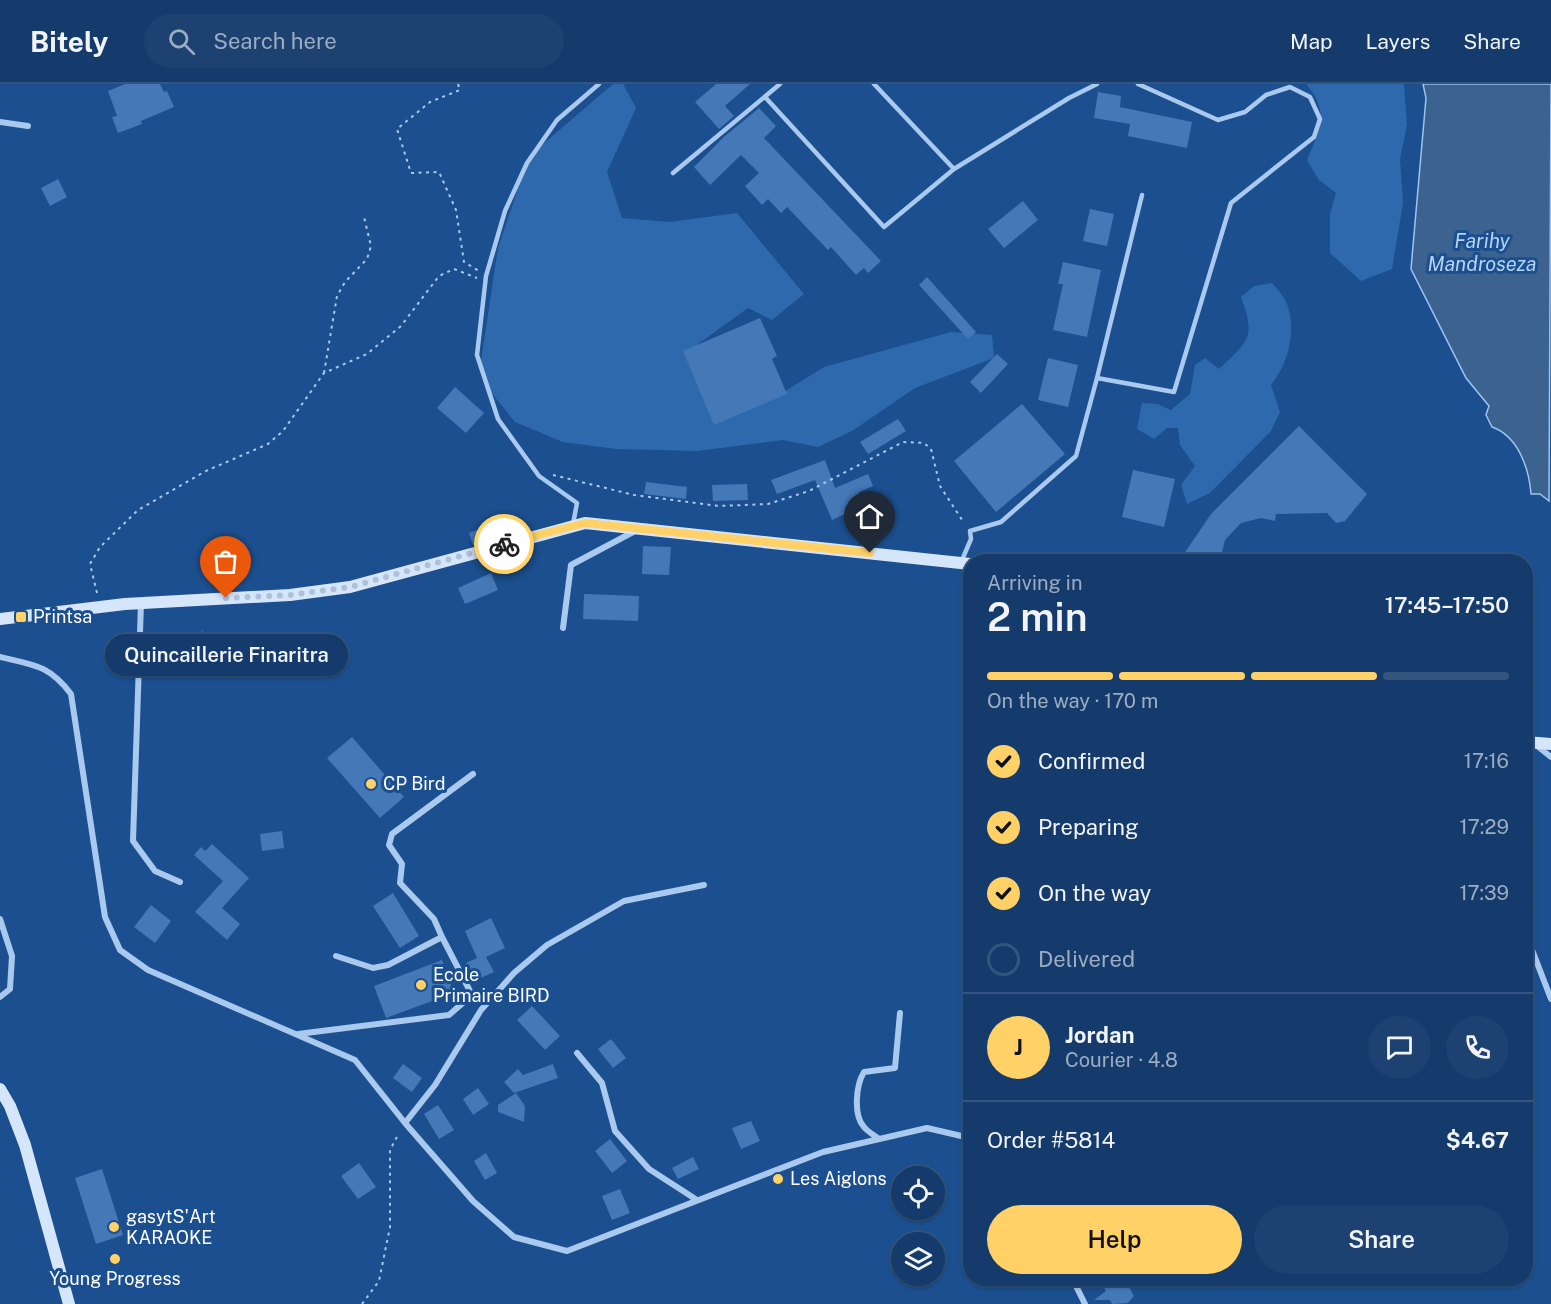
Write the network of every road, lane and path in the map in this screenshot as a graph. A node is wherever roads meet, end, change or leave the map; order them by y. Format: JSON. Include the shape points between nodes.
{"nodes":[{"id":1,"x":458,"y":84,"type":"edge"},
{"id":2,"x":599,"y":84,"type":"edge"},
{"id":3,"x":780,"y":84,"type":"edge"},
{"id":4,"x":874,"y":84,"type":"edge"},
{"id":5,"x":1097,"y":84,"type":"edge"},
{"id":6,"x":1138,"y":84,"type":"edge"},
{"id":7,"x":765,"y":97,"type":"junction"},
{"id":8,"x":0,"y":122,"type":"edge"},
{"id":9,"x":28,"y":126,"type":"dead end"},
{"id":10,"x":954,"y":169,"type":"junction"},
{"id":11,"x":674,"y":172,"type":"dead end"},
{"id":12,"x":1142,"y":195,"type":"dead end"},
{"id":13,"x":364,"y":217,"type":"dead end"},
{"id":14,"x":486,"y":278,"type":"junction"},
{"id":15,"x":324,"y":373,"type":"junction"},
{"id":16,"x":1097,"y":378,"type":"junction"},
{"id":17,"x":542,"y":478,"type":"junction"},
{"id":18,"x":573,"y":524,"type":"junction"},
{"id":19,"x":970,"y":531,"type":"junction"},
{"id":20,"x":711,"y":534,"type":"junction"},
{"id":21,"x":967,"y":554,"type":"edge"},
{"id":22,"x":963,"y":563,"type":"edge"},
{"id":23,"x":141,"y":603,"type":"junction"},
{"id":24,"x":102,"y":607,"type":"junction"},
{"id":25,"x":0,"y":619,"type":"edge"},
{"id":26,"x":563,"y":628,"type":"dead end"},
{"id":27,"x":0,"y":657,"type":"edge"},
{"id":28,"x":1533,"y":743,"type":"edge"},
{"id":29,"x":1551,"y":744,"type":"edge"},
{"id":30,"x":1533,"y":745,"type":"edge"},
{"id":31,"x":1551,"y":757,"type":"edge"},
{"id":32,"x":473,"y":774,"type":"dead end"},
{"id":33,"x":180,"y":882,"type":"dead end"},
{"id":34,"x":704,"y":885,"type":"dead end"},
{"id":35,"x":0,"y":919,"type":"edge"},
{"id":36,"x":442,"y":938,"type":"junction"},
{"id":37,"x":1533,"y":952,"type":"edge"},
{"id":38,"x":336,"y":956,"type":"dead end"},
{"id":39,"x":0,"y":997,"type":"edge"},
{"id":40,"x":1551,"y":999,"type":"edge"},
{"id":41,"x":900,"y":1013,"type":"dead end"},
{"id":42,"x":298,"y":1034,"type":"junction"},
{"id":43,"x":578,"y":1053,"type":"dead end"},
{"id":44,"x":0,"y":1089,"type":"edge"},
{"id":45,"x":405,"y":1123,"type":"junction"},
{"id":46,"x":963,"y":1136,"type":"edge"},
{"id":47,"x":879,"y":1139,"type":"junction"},
{"id":48,"x":697,"y":1200,"type":"junction"},
{"id":49,"x":1076,"y":1286,"type":"edge"},
{"id":50,"x":69,"y":1304,"type":"edge"},
{"id":51,"x":362,"y":1304,"type":"edge"},
{"id":52,"x":1085,"y":1304,"type":"edge"}],
"edges":[{"from":1,"to":14,"type":"path","via":[[460,90],[430,102],[397,129],[411,173],[439,172],[456,210],[464,262]]},
{"from":2,"to":14,"type":"lane","via":[[557,120],[527,163],[505,211]]},
{"from":3,"to":7,"type":"lane"},
{"from":4,"to":10,"type":"lane"},
{"from":5,"to":10,"type":"lane"},
{"from":6,"to":16,"type":"lane","via":[[1218,120],[1245,112],[1266,95],[1290,87],[1310,97],[1320,119],[1314,137],[1231,203],[1174,392]]},
{"from":7,"to":10,"type":"lane","via":[[884,227]]},
{"from":7,"to":11,"type":"lane"},
{"from":8,"to":9,"type":"street"},
{"from":12,"to":16,"type":"lane"},
{"from":13,"to":15,"type":"path","via":[[371,246],[368,259],[337,296]]},
{"from":14,"to":15,"type":"path","via":[[453,269],[439,276],[401,326],[367,354]]},
{"from":14,"to":17,"type":"lane","via":[[477,355],[498,419]]},
{"from":15,"to":24,"type":"path","via":[[284,431],[268,444],[206,471],[138,510],[100,547],[90,564]]},
{"from":16,"to":19,"type":"lane","via":[[1076,456],[1001,522]]},
{"from":17,"to":18,"type":"lane","via":[[577,502]]},
{"from":17,"to":19,"type":"path","via":[[556,473],[634,495],[719,506],[768,504],[809,491],[903,442],[924,443],[931,450],[940,486]]},
{"from":18,"to":20,"type":"main road"},
{"from":18,"to":23,"type":"main road","via":[[350,587],[290,595]]},
{"from":19,"to":21,"type":"lane"},
{"from":20,"to":22,"type":"main road"},
{"from":20,"to":26,"type":"street","via":[[633,531],[571,565]]},
{"from":23,"to":24,"type":"main road"},
{"from":23,"to":33,"type":"street","via":[[133,841],[155,871]]},
{"from":24,"to":25,"type":"main road"},
{"from":27,"to":42,"type":"street","via":[[57,675],[70,694],[105,917],[120,950],[148,970]]},
{"from":28,"to":29,"type":"main road"},
{"from":30,"to":31,"type":"street"},
{"from":32,"to":36,"type":"street","via":[[392,834],[389,845],[402,864],[400,883],[434,919]]},
{"from":34,"to":45,"type":"street","via":[[624,901],[547,945],[514,973],[481,1010],[435,1086]]},
{"from":35,"to":39,"type":"street","via":[[12,956],[10,989]]},
{"from":36,"to":38,"type":"street","via":[[388,965],[372,968]]},
{"from":36,"to":42,"type":"street","via":[[472,995],[449,1015]]},
{"from":37,"to":40,"type":"street"},
{"from":41,"to":47,"type":"street","via":[[895,1068],[864,1072],[857,1094],[859,1118]]},
{"from":42,"to":45,"type":"street","via":[[355,1060]]},
{"from":43,"to":48,"type":"street","via":[[602,1083],[615,1131],[649,1169]]},
{"from":44,"to":50,"type":"main road","via":[[26,1145]]},
{"from":45,"to":48,"type":"street","via":[[473,1201],[514,1237],[567,1251]]},
{"from":45,"to":51,"type":"path","via":[[390,1150],[390,1227],[379,1281]]},
{"from":46,"to":47,"type":"street","via":[[927,1128]]},
{"from":47,"to":48,"type":"street","via":[[823,1152]]},
{"from":49,"to":52,"type":"street"}]}
